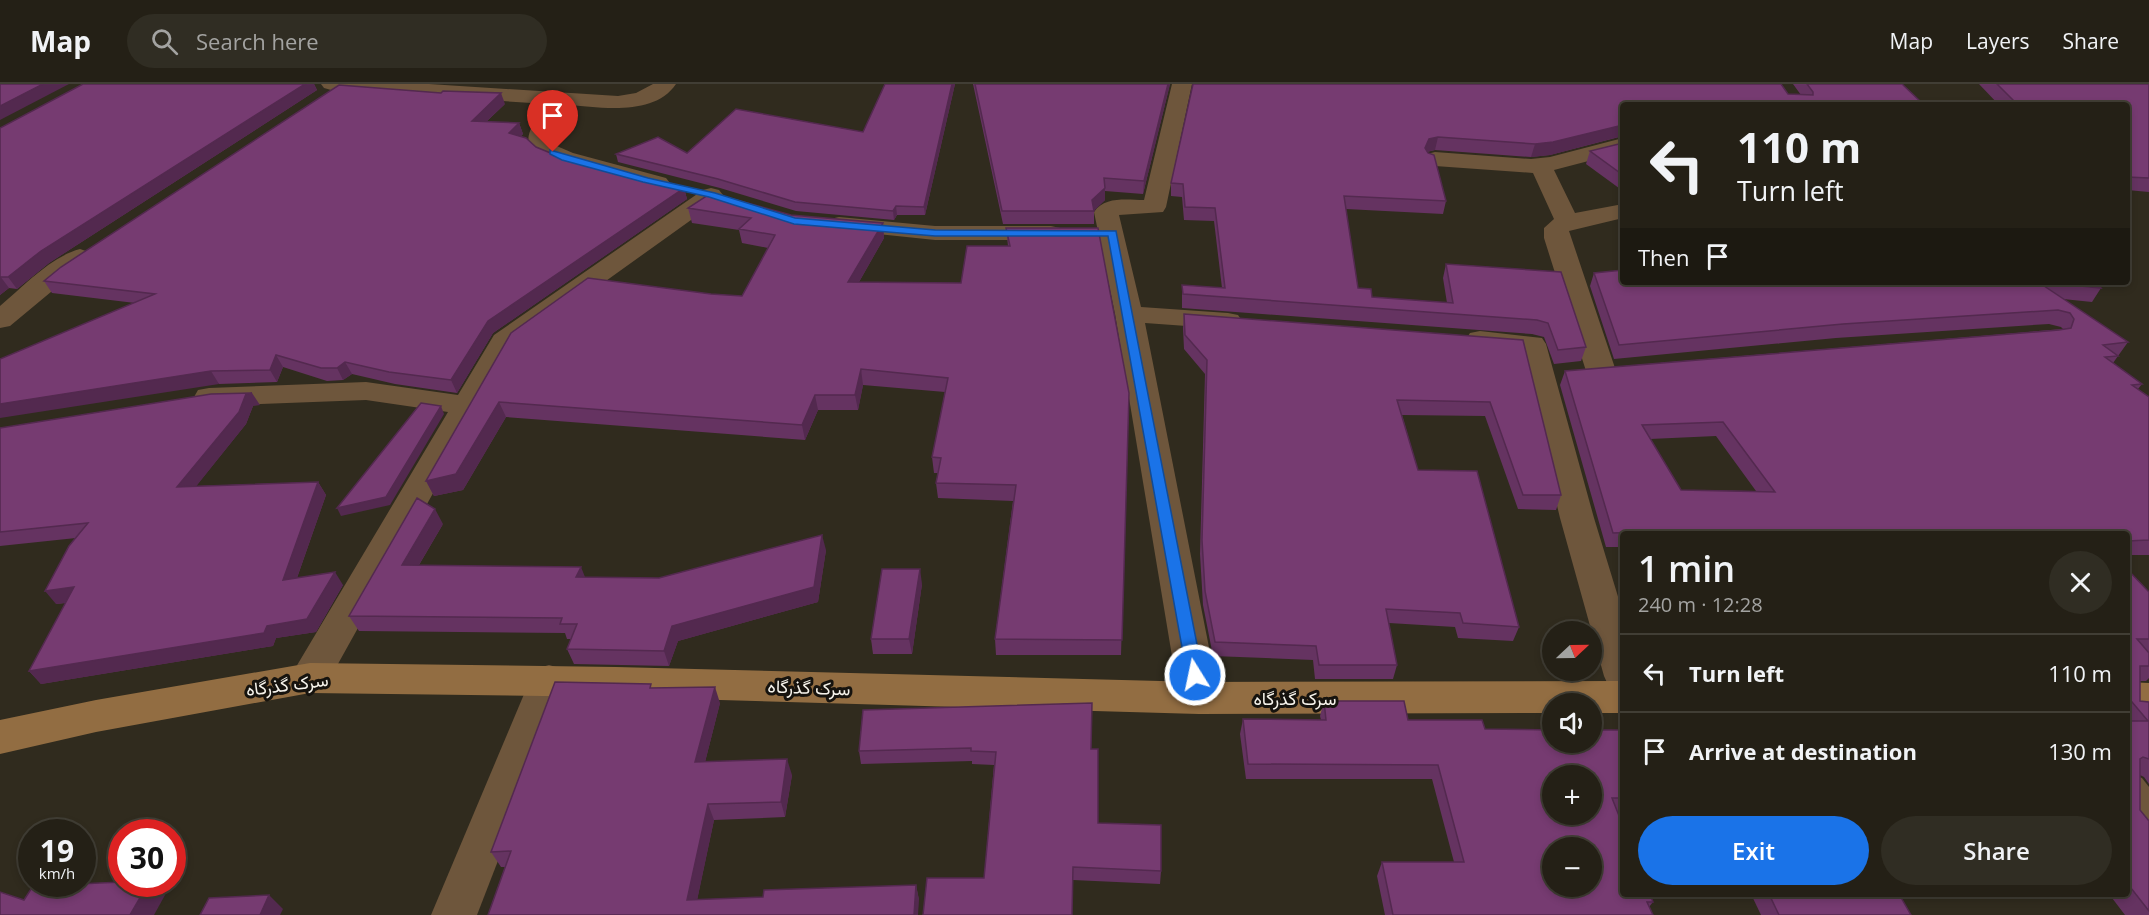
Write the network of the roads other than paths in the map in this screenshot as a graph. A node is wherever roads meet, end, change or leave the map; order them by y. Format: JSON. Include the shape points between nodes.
{"nodes":[{"id":1,"x":666,"y":84,"type":"edge"},
{"id":2,"x":1182,"y":84,"type":"edge"},
{"id":3,"x":337,"y":85,"type":"edge"},
{"id":4,"x":562,"y":97,"type":"junction"},
{"id":5,"x":314,"y":104,"type":"edge"},
{"id":6,"x":1620,"y":146,"type":"edge"},
{"id":7,"x":1435,"y":159,"type":"edge"},
{"id":8,"x":1541,"y":166,"type":"junction"},
{"id":9,"x":1620,"y":212,"type":"edge"},
{"id":10,"x":1567,"y":222,"type":"junction"},
{"id":11,"x":817,"y":223,"type":"edge"},
{"id":12,"x":1091,"y":233,"type":"junction"},
{"id":13,"x":98,"y":245,"type":"edge"},
{"id":14,"x":1130,"y":314,"type":"junction"},
{"id":15,"x":0,"y":320,"type":"edge"},
{"id":16,"x":1248,"y":322,"type":"edge"},
{"id":17,"x":1449,"y":336,"type":"edge"},
{"id":18,"x":1539,"y":376,"type":"junction"},
{"id":19,"x":186,"y":401,"type":"edge"},
{"id":20,"x":466,"y":405,"type":"junction"},
{"id":21,"x":1620,"y":666,"type":"edge"},
{"id":22,"x":310,"y":678,"type":"junction"},
{"id":23,"x":549,"y":680,"type":"junction"},
{"id":24,"x":1620,"y":697,"type":"edge"},
{"id":25,"x":1199,"y":698,"type":"junction"},
{"id":26,"x":2130,"y":699,"type":"edge"},
{"id":27,"x":2149,"y":699,"type":"edge"},
{"id":28,"x":0,"y":737,"type":"edge"},
{"id":29,"x":2130,"y":796,"type":"edge"},
{"id":30,"x":2149,"y":820,"type":"edge"},
{"id":31,"x":453,"y":915,"type":"edge"}],
"edges":[{"from":1,"to":4,"type":"street","via":[[638,100]]},
{"from":2,"to":12,"type":"street","via":[[1155,204],[1149,208],[1107,210]]},
{"from":3,"to":4,"type":"street"},
{"from":3,"to":5,"type":"street"},
{"from":4,"to":20,"type":"street","via":[[541,128],[541,147],[565,158],[721,198],[504,341]]},
{"from":6,"to":8,"type":"street"},
{"from":7,"to":8,"type":"street"},
{"from":8,"to":10,"type":"street"},
{"from":9,"to":10,"type":"street"},
{"from":10,"to":18,"type":"street","via":[[1556,228],[1557,238],[1613,370]]},
{"from":11,"to":12,"type":"street","via":[[935,233]]},
{"from":12,"to":14,"type":"street"},
{"from":13,"to":15,"type":"street","via":[[59,271]]},
{"from":14,"to":16,"type":"street"},
{"from":14,"to":25,"type":"street"},
{"from":17,"to":18,"type":"street","via":[[1532,344]]},
{"from":18,"to":21,"type":"street"},
{"from":19,"to":20,"type":"street","via":[[219,396],[366,391]]},
{"from":20,"to":22,"type":"street"},
{"from":22,"to":23,"type":"street","name":"سرک گذرگاه"},
{"from":22,"to":28,"type":"street","name":"سرک گذرگاه"},
{"from":23,"to":25,"type":"street","name":"سرک گذرگاه"},
{"from":23,"to":31,"type":"street"},
{"from":24,"to":25,"type":"street","name":"سرک گذرگاه"},
{"from":26,"to":27,"type":"street"},
{"from":29,"to":30,"type":"street"}]}
